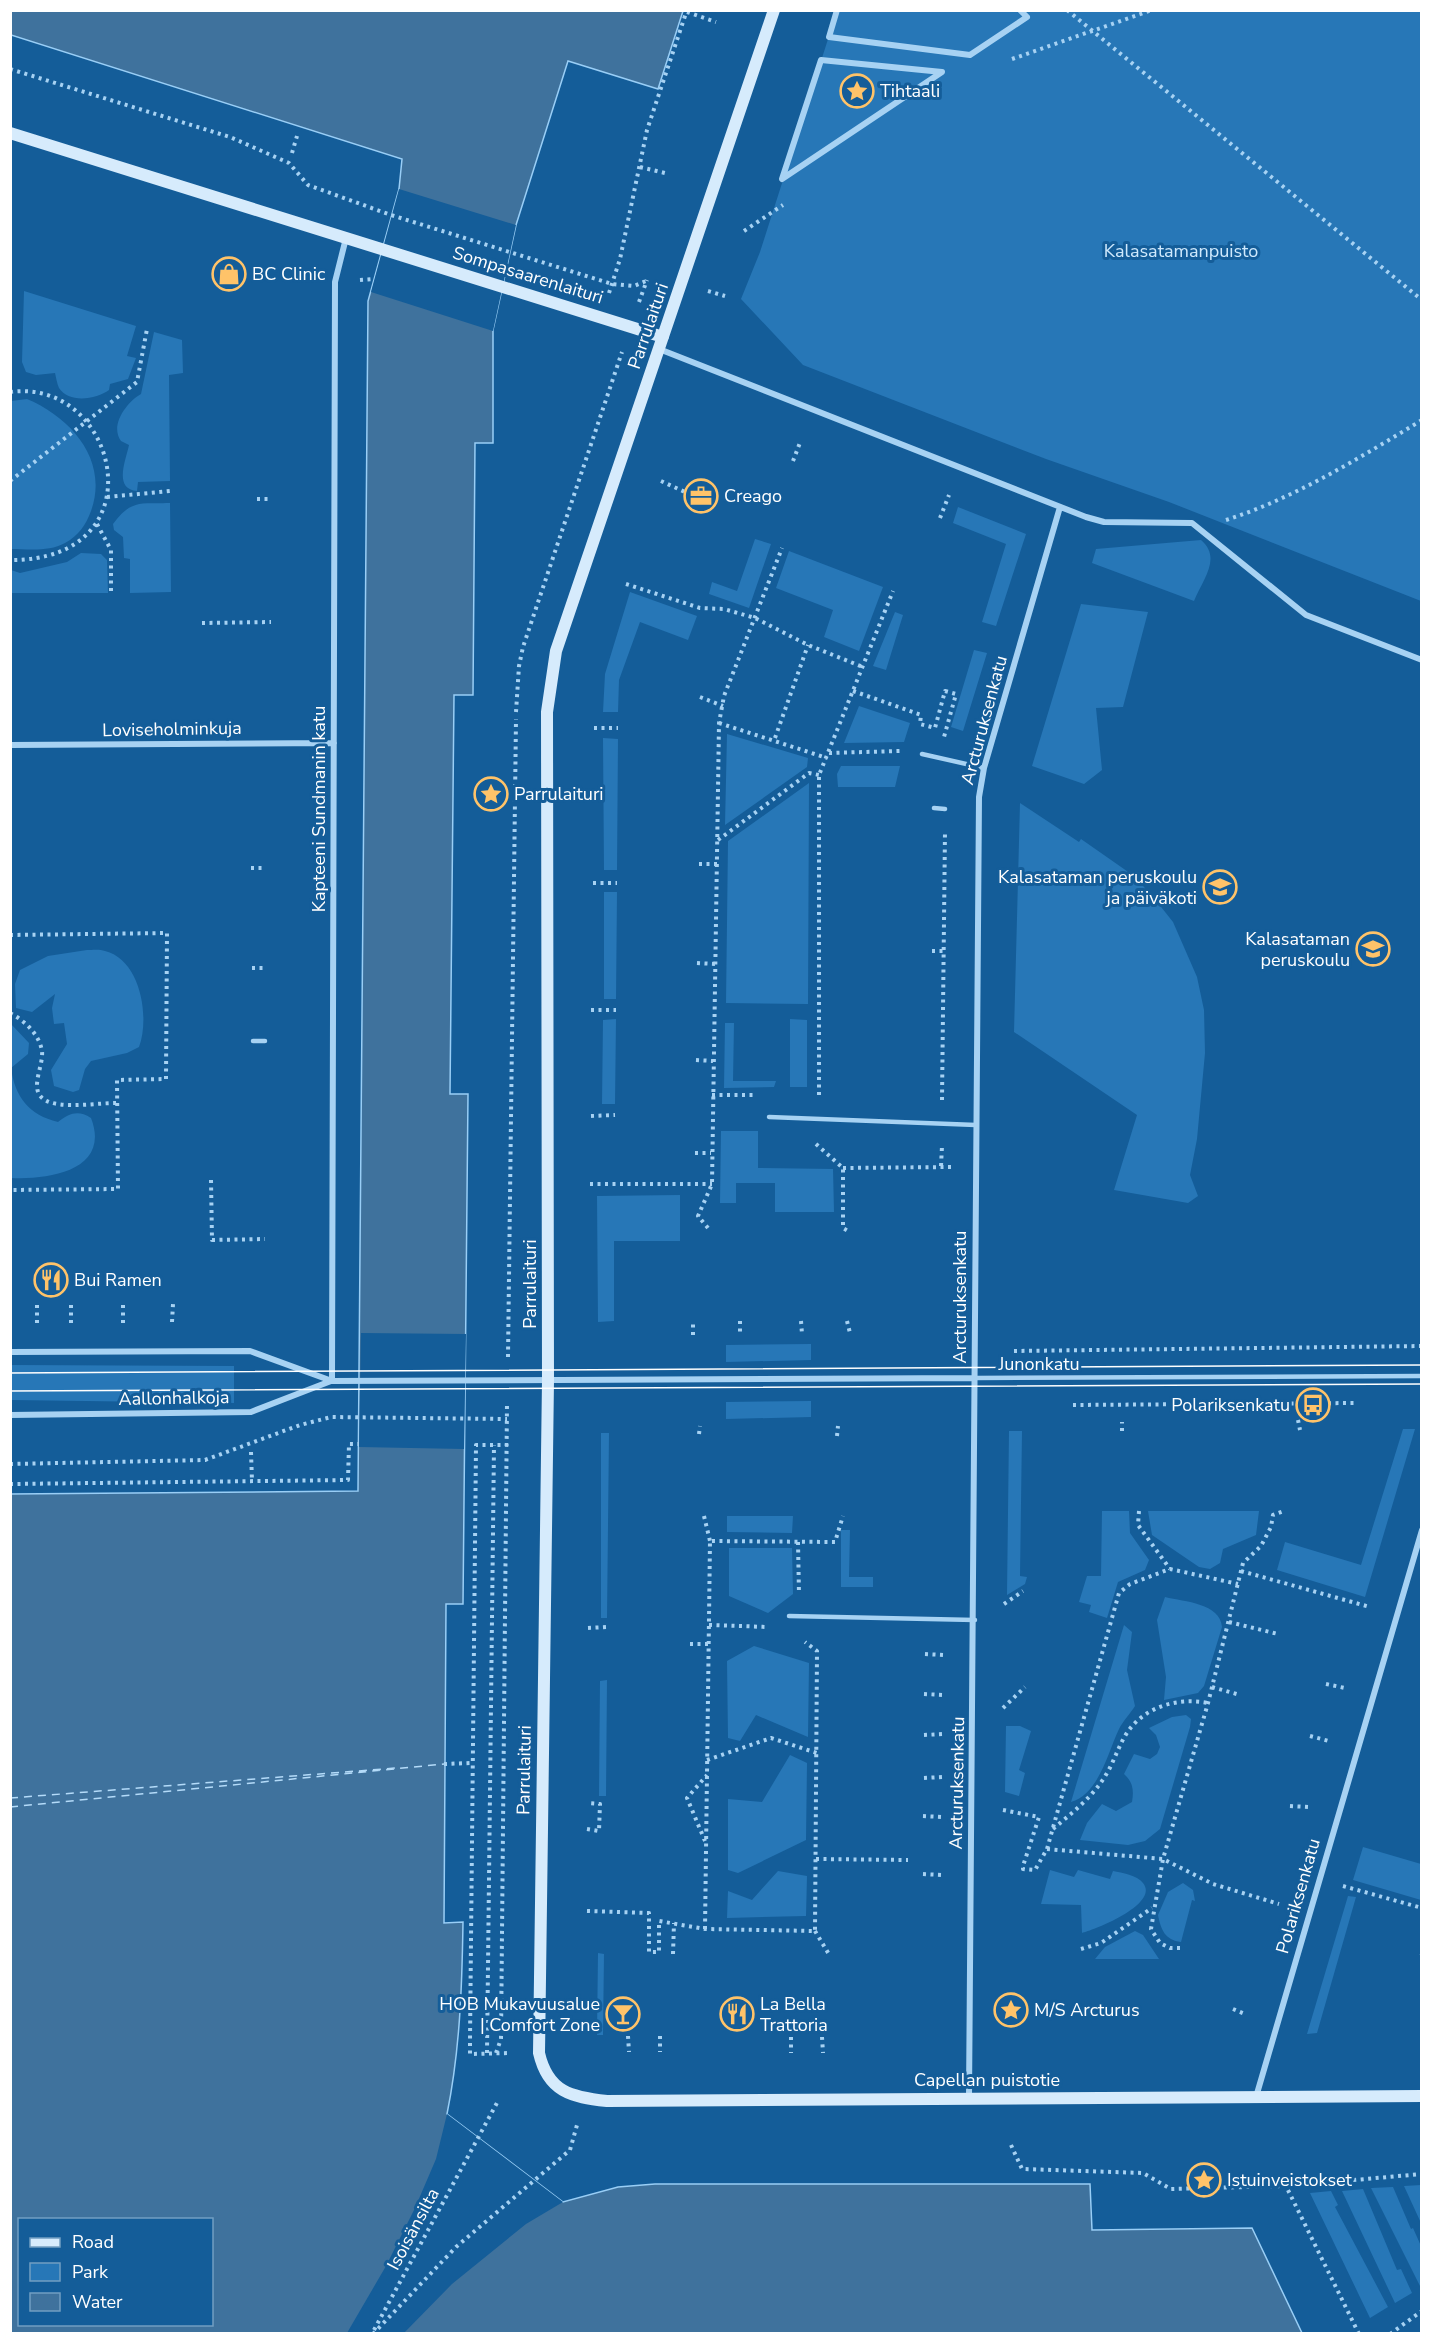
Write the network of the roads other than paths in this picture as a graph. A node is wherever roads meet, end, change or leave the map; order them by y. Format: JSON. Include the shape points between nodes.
{"nodes":[{"id":1,"x":774,"y":10,"type":"edge"},
{"id":2,"x":837,"y":10,"type":"edge"},
{"id":3,"x":1020,"y":10,"type":"edge"},
{"id":4,"x":10,"y":133,"type":"edge"},
{"id":5,"x":782,"y":179,"type":"joint"},
{"id":6,"x":346,"y":238,"type":"junction"},
{"id":7,"x":661,"y":343,"type":"junction"},
{"id":8,"x":1060,"y":507,"type":"junction"},
{"id":9,"x":1422,"y":660,"type":"edge"},
{"id":10,"x":334,"y":743,"type":"junction"},
{"id":11,"x":10,"y":745,"type":"edge"},
{"id":12,"x":922,"y":754,"type":"dead end"},
{"id":13,"x":984,"y":768,"type":"junction"},
{"id":14,"x":934,"y":808,"type":"dead end"},
{"id":15,"x":945,"y":809,"type":"road end"},
{"id":16,"x":253,"y":1041,"type":"dead end"},
{"id":17,"x":265,"y":1041,"type":"dead end"},
{"id":18,"x":769,"y":1117,"type":"road end"},
{"id":19,"x":976,"y":1125,"type":"junction"},
{"id":20,"x":10,"y":1352,"type":"edge"},
{"id":21,"x":1422,"y":1376,"type":"edge"},
{"id":22,"x":975,"y":1378,"type":"junction"},
{"id":23,"x":548,"y":1380,"type":"junction"},
{"id":24,"x":332,"y":1381,"type":"junction"},
{"id":25,"x":10,"y":1415,"type":"edge"},
{"id":26,"x":1422,"y":1530,"type":"edge"},
{"id":27,"x":789,"y":1616,"type":"dead end"},
{"id":28,"x":975,"y":1620,"type":"junction"},
{"id":29,"x":556,"y":2085,"type":"joint"},
{"id":30,"x":1422,"y":2096,"type":"edge"},
{"id":31,"x":1256,"y":2097,"type":"junction"},
{"id":32,"x":969,"y":2098,"type":"junction"}],
"edges":[{"from":1,"to":7,"type":"street","name":"Parrulaituri"},
{"from":2,"to":3,"type":"street","via":[[829,37],[970,55],[1027,17]]},
{"from":4,"to":6,"type":"street","name":"Sompasaarenlaituri"},
{"from":5,"to":5,"type":"street","via":[[914,91],[942,72],[821,60]]},
{"from":6,"to":7,"type":"street","name":"Sompasaarenlaituri","via":[[602,316]]},
{"from":6,"to":10,"type":"street","name":"Kapteeni Sundmanin katu","via":[[335,282]]},
{"from":7,"to":8,"type":"street"},
{"from":7,"to":23,"type":"street","name":"Parrulaituri","via":[[550,678]]},
{"from":8,"to":9,"type":"street","via":[[1104,522],[1192,523],[1306,615]]},
{"from":8,"to":13,"type":"street","name":"Arcturuksenkatu"},
{"from":10,"to":11,"type":"street","name":"Loviseholminkuja"},
{"from":10,"to":24,"type":"street","name":"Kapteeni Sundmanin katu"},
{"from":12,"to":13,"type":"lane"},
{"from":13,"to":19,"type":"street","name":"Arcturuksenkatu","via":[[979,806]]},
{"from":14,"to":15,"type":"lane"},
{"from":16,"to":17,"type":"lane"},
{"from":18,"to":19,"type":"lane"},
{"from":19,"to":22,"type":"street","name":"Arcturuksenkatu"},
{"from":20,"to":24,"type":"street","name":"Aallonhalkoja","via":[[250,1351]]},
{"from":21,"to":22,"type":"lane","name":"Junonkatu"},
{"from":22,"to":23,"type":"street","name":"Junonkatu"},
{"from":22,"to":28,"type":"street","name":"Arcturuksenkatu"},
{"from":23,"to":24,"type":"street","name":"Aallonhalkoja"},
{"from":23,"to":29,"type":"street","name":"Parrulaituri","via":[[539,2053],[543,2071]]},
{"from":24,"to":25,"type":"street","name":"Aallonhalkoja","via":[[251,1412]]},
{"from":26,"to":31,"type":"street","name":"Polariksenkatu"},
{"from":27,"to":28,"type":"lane"},
{"from":28,"to":32,"type":"street","name":"Arcturuksenkatu"},
{"from":29,"to":32,"type":"street","name":"Capellan puistotie","via":[[569,2095],[607,2101]]},
{"from":30,"to":31,"type":"street","name":"Capellan puistotie"},
{"from":31,"to":32,"type":"street","name":"Capellan puistotie"}]}
